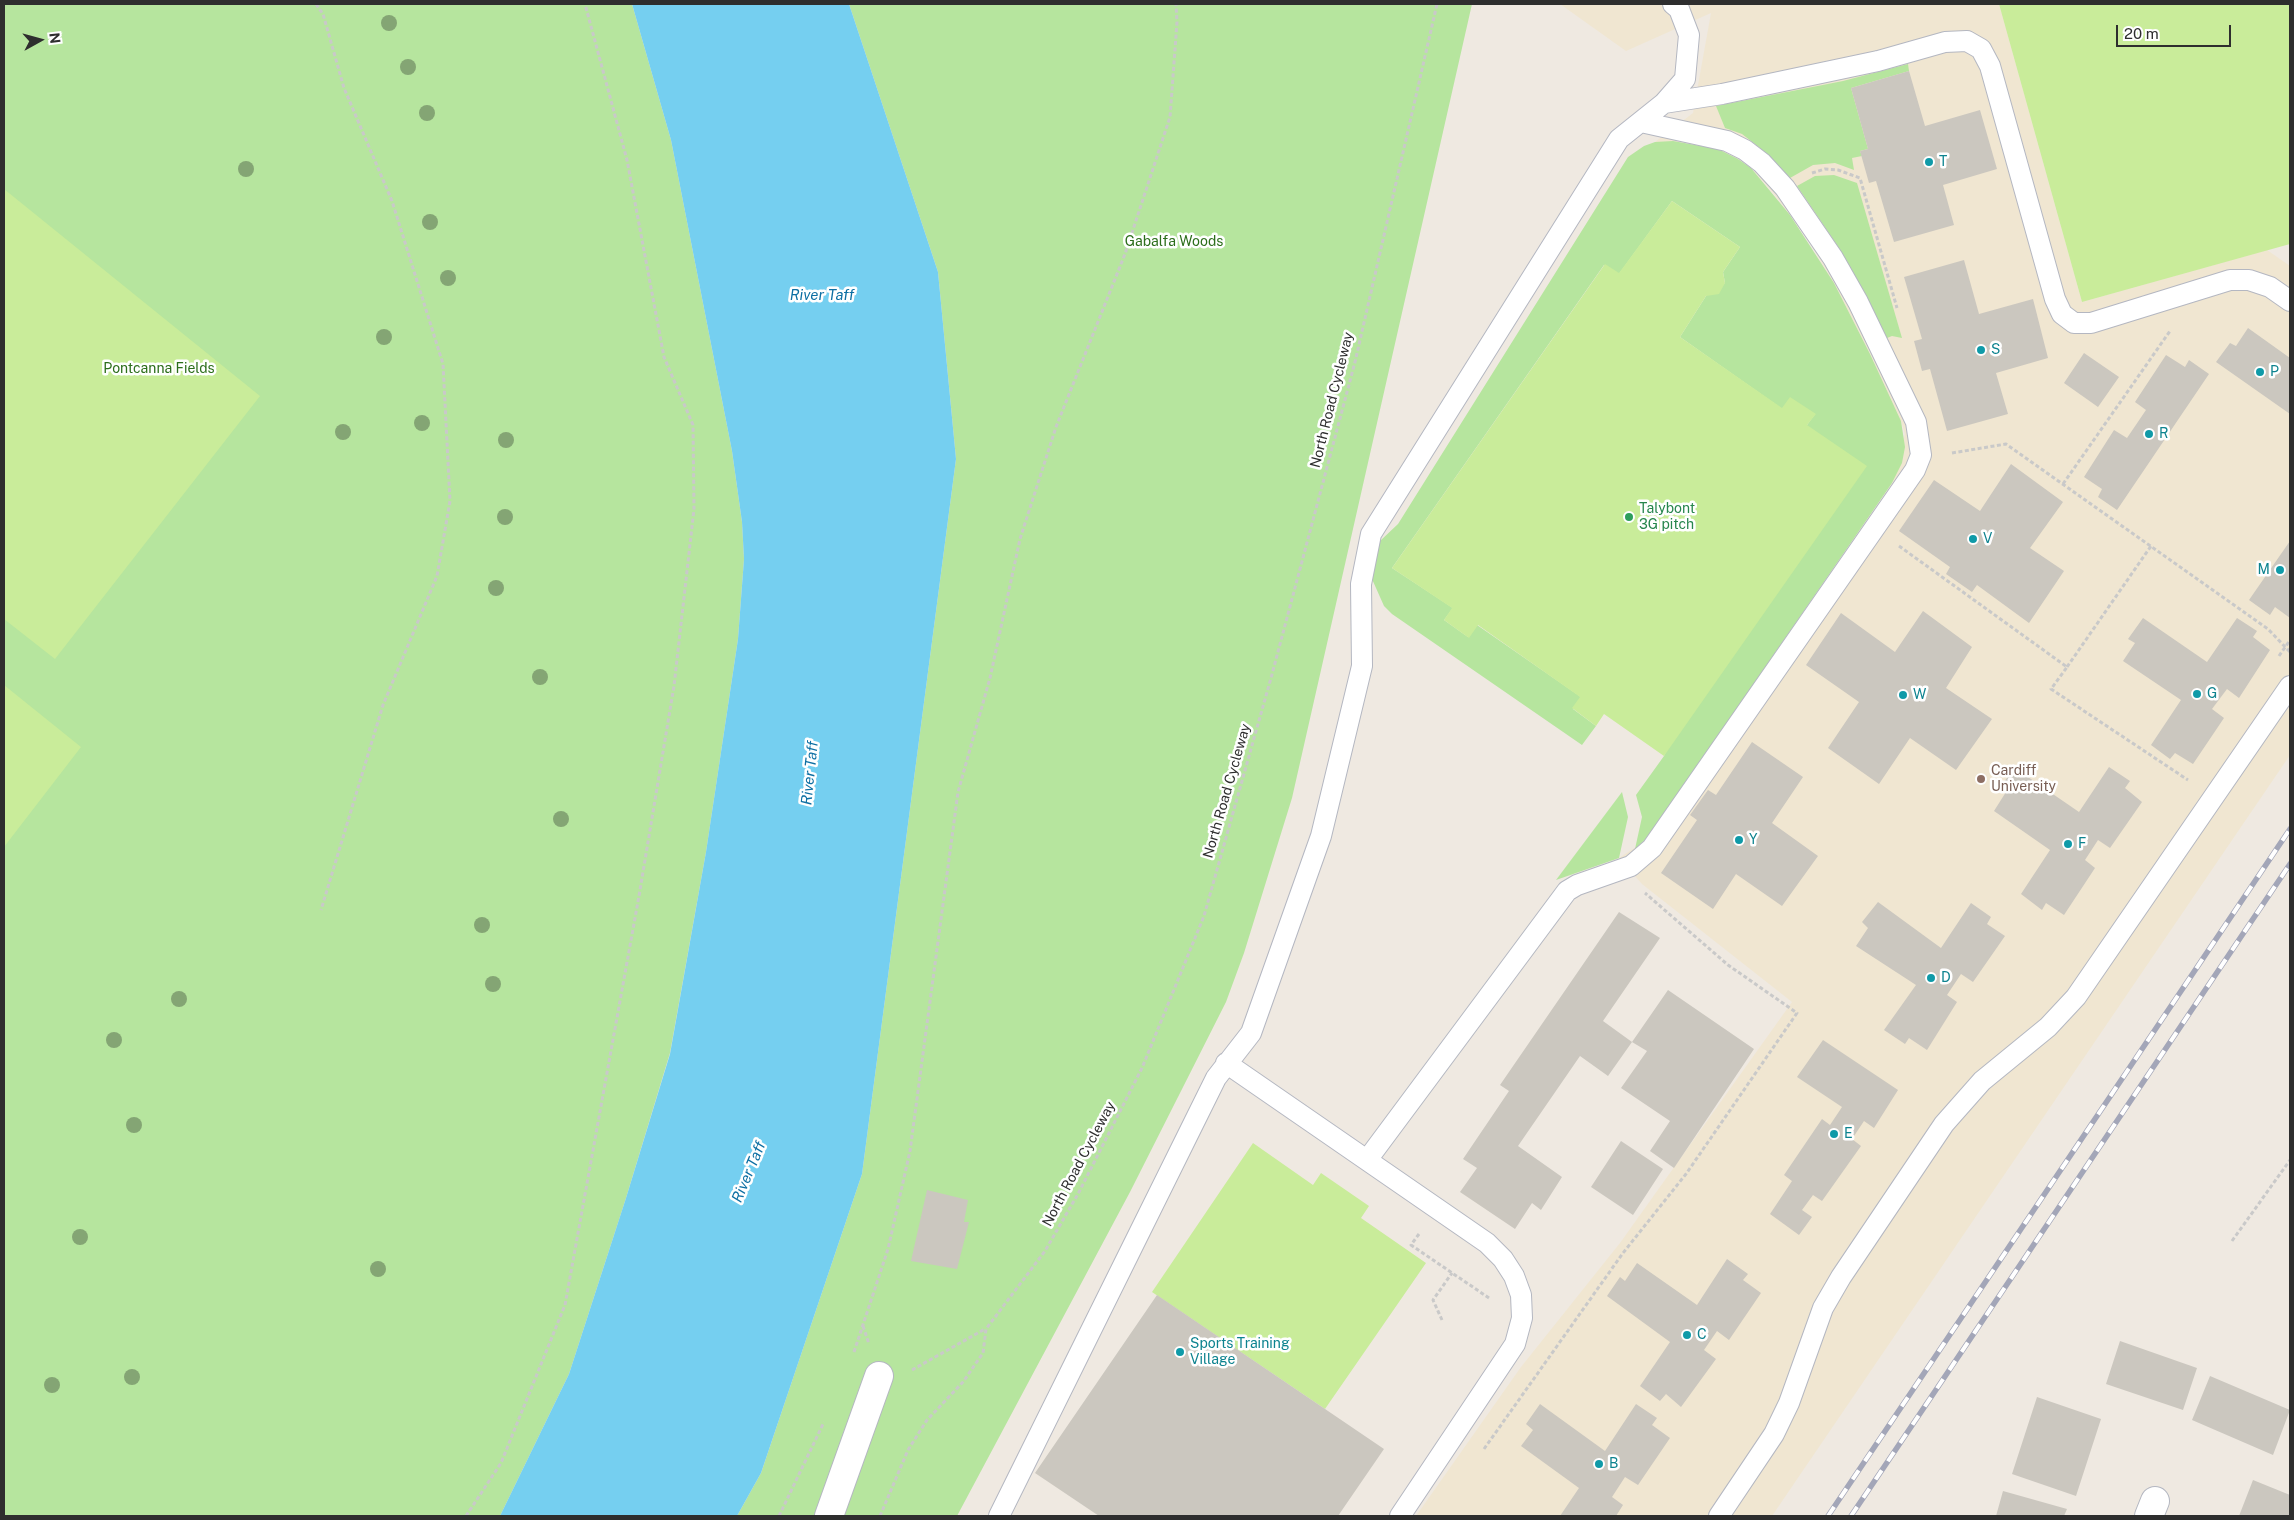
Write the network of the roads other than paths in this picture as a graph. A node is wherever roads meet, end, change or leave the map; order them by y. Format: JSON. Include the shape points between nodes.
{"nodes":[{"id":1,"x":1673,"y":4,"type":"edge"},
{"id":2,"x":1664,"y":103,"type":"junction"},
{"id":3,"x":1641,"y":122,"type":"junction"},
{"id":4,"x":2290,"y":301,"type":"edge"},
{"id":5,"x":2290,"y":686,"type":"edge"},
{"id":6,"x":1226,"y":1063,"type":"junction"},
{"id":7,"x":1366,"y":1160,"type":"junction"},
{"id":8,"x":879,"y":1376,"type":"road end"},
{"id":9,"x":829,"y":1516,"type":"edge"},
{"id":10,"x":1000,"y":1516,"type":"edge"},
{"id":11,"x":1400,"y":1516,"type":"edge"},
{"id":12,"x":1719,"y":1516,"type":"edge"}],
"edges":[{"from":1,"to":2,"type":"lane","via":[[1679,9],[1689,35],[1688,61],[1685,78]]},
{"from":2,"to":3,"type":"lane"},
{"from":2,"to":4,"type":"lane","via":[[1869,63],[1945,42],[1967,41],[1981,49],[1990,66],[2055,299],[2062,314],[2074,323],[2091,323],[2230,280],[2249,280],[2270,287]]},
{"from":3,"to":6,"type":"lane","via":[[1614,147],[1371,534],[1360,584],[1362,666],[1321,836],[1251,1033]]},
{"from":3,"to":7,"type":"lane","via":[[1726,141],[1762,163],[1785,188],[1833,258],[1858,302],[1913,415],[1921,455],[1915,470],[1652,848],[1631,866],[1567,891]]},
{"from":5,"to":12,"type":"lane","via":[[2076,997],[2048,1027],[1982,1081],[1944,1124],[1823,1308],[1789,1403],[1774,1434]]},
{"from":6,"to":7,"type":"lane"},
{"from":6,"to":10,"type":"lane"},
{"from":7,"to":11,"type":"lane","via":[[1487,1244],[1503,1259],[1521,1295],[1522,1318],[1515,1344]]},
{"from":8,"to":9,"type":"street"}]}
